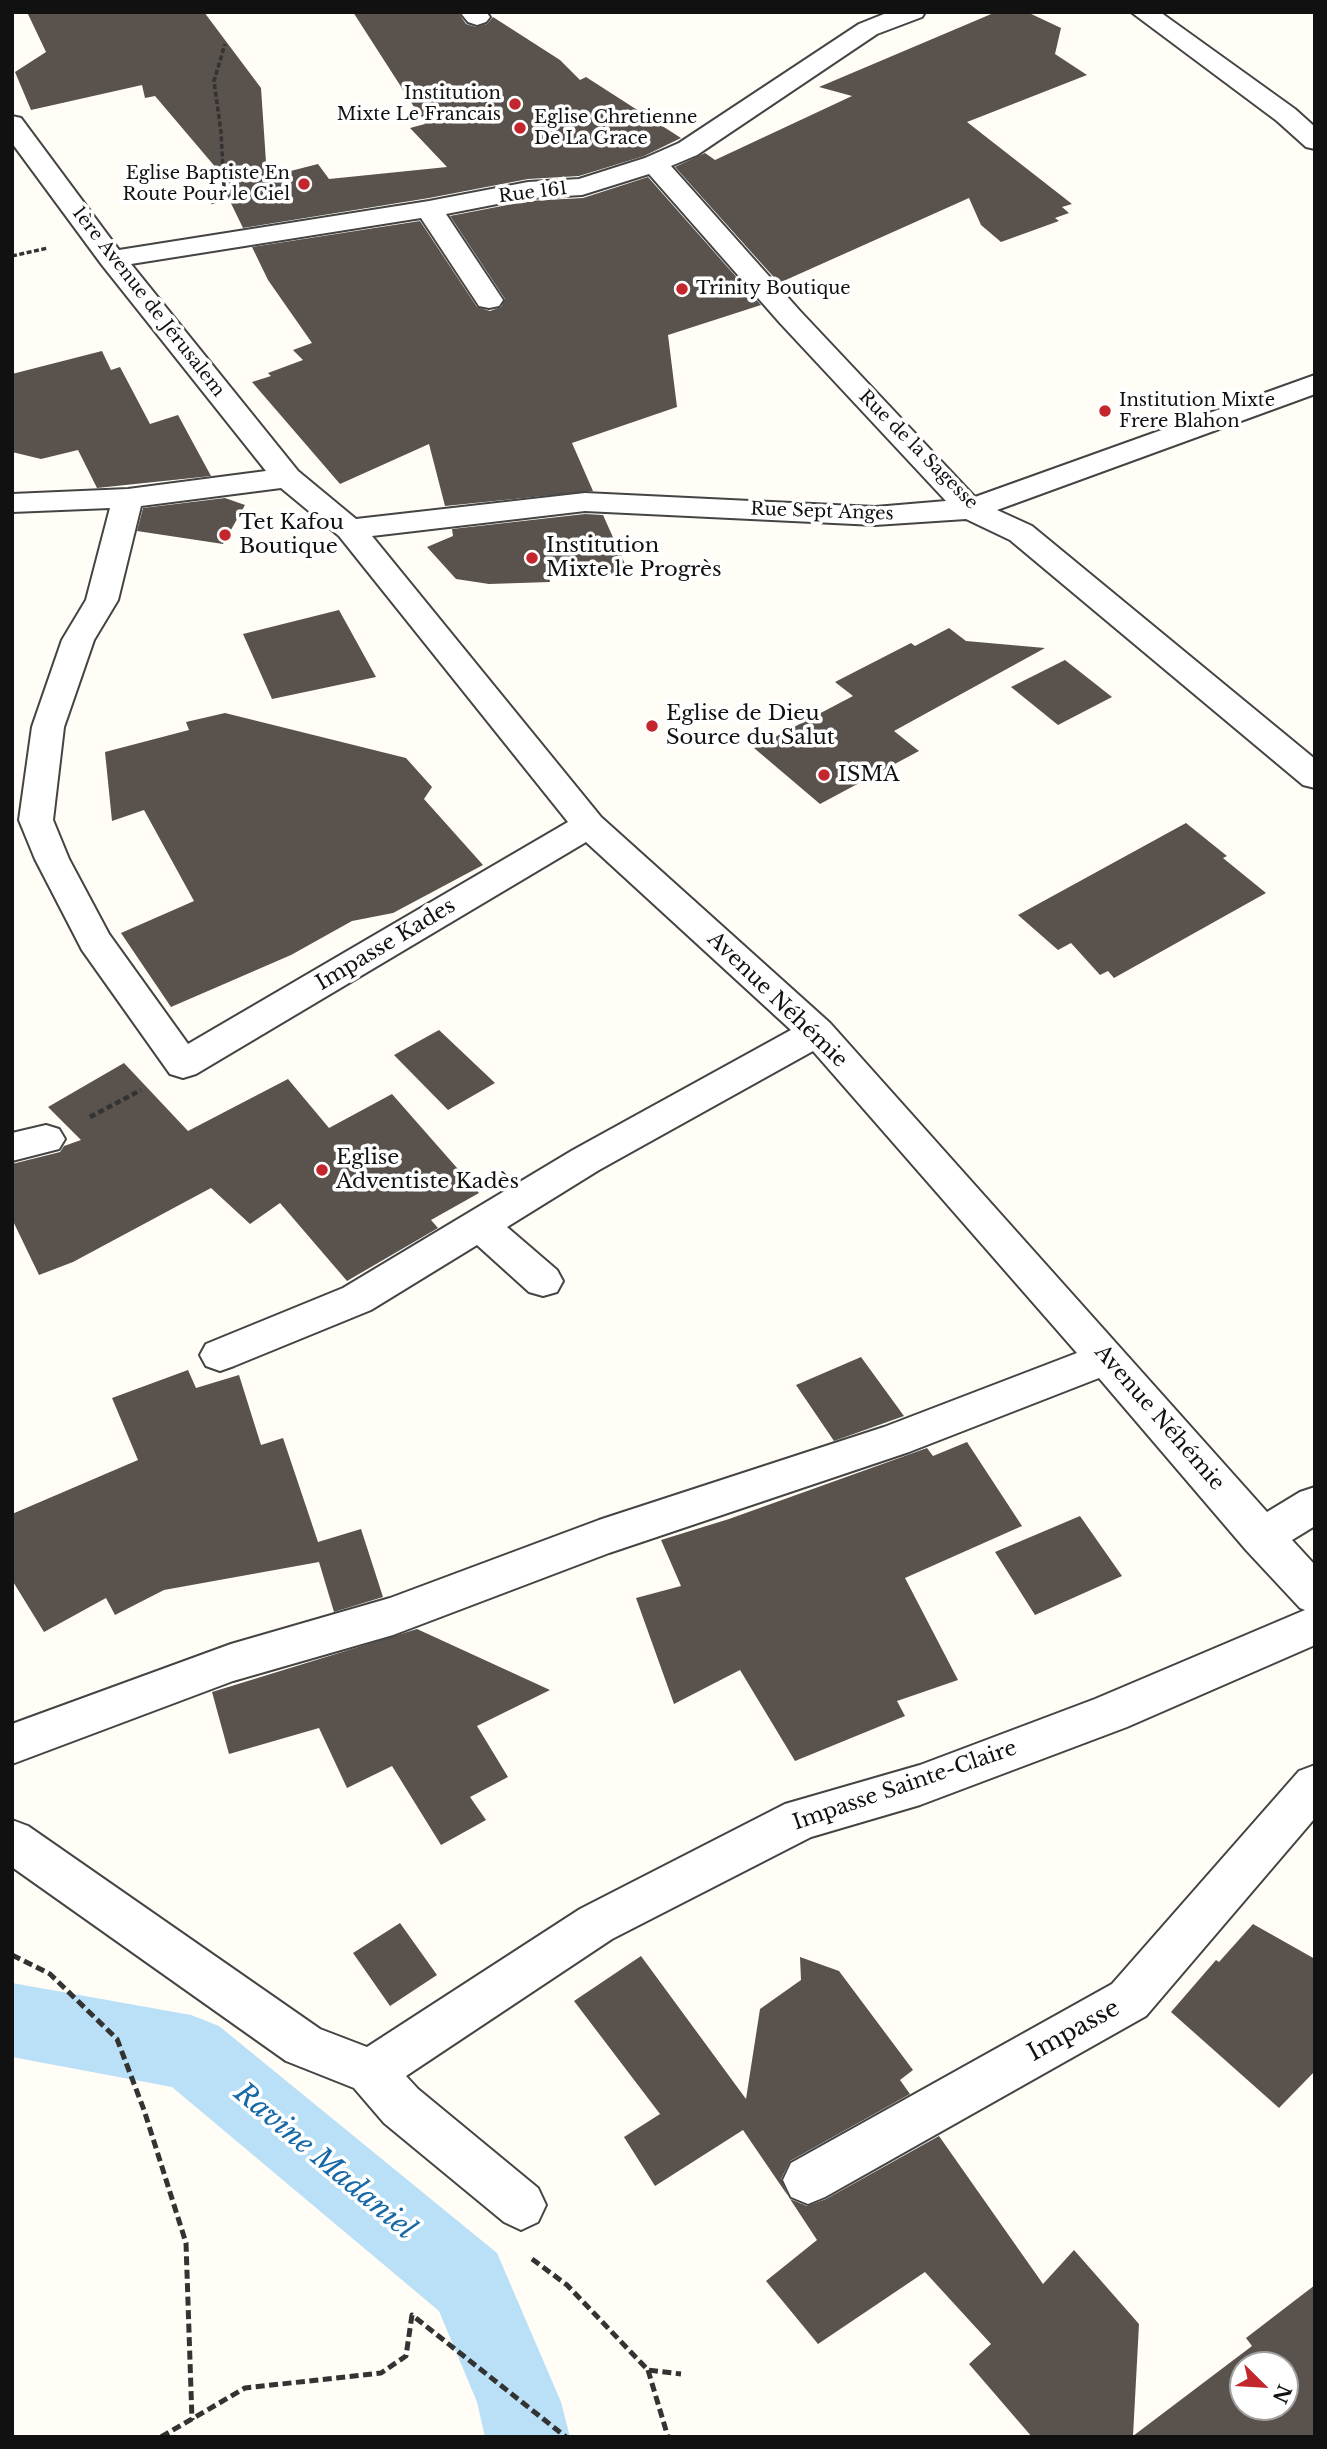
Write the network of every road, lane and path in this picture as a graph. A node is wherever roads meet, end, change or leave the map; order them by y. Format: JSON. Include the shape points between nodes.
{"nodes":[{"id":1,"x":844,"y":12,"type":"edge"},
{"id":2,"x":913,"y":12,"type":"edge"},
{"id":3,"x":1143,"y":12,"type":"edge"},
{"id":4,"x":868,"y":29,"type":"junction"},
{"id":5,"x":225,"y":44,"type":"dead end"},
{"id":6,"x":12,"y":124,"type":"edge"},
{"id":7,"x":1315,"y":141,"type":"edge"},
{"id":8,"x":654,"y":164,"type":"junction"},
{"id":9,"x":429,"y":209,"type":"junction"},
{"id":10,"x":220,"y":242,"type":"junction"},
{"id":11,"x":59,"y":245,"type":"dead end"},
{"id":12,"x":12,"y":256,"type":"edge"},
{"id":13,"x":112,"y":260,"type":"junction"},
{"id":14,"x":489,"y":300,"type":"dead end"},
{"id":15,"x":1315,"y":384,"type":"edge"},
{"id":16,"x":288,"y":478,"type":"junction"},
{"id":17,"x":128,"y":498,"type":"junction"},
{"id":18,"x":12,"y":503,"type":"edge"},
{"id":19,"x":970,"y":509,"type":"junction"},
{"id":20,"x":350,"y":529,"type":"junction"},
{"id":21,"x":1315,"y":777,"type":"edge"},
{"id":22,"x":589,"y":825,"type":"junction"},
{"id":23,"x":817,"y":1032,"type":"junction"},
{"id":24,"x":184,"y":1064,"type":"junction"},
{"id":25,"x":29,"y":1143,"type":"edge"},
{"id":26,"x":480,"y":1225,"type":"junction"},
{"id":27,"x":543,"y":1281,"type":"dead end"},
{"id":28,"x":220,"y":1355,"type":"dead end"},
{"id":29,"x":1107,"y":1358,"type":"junction"},
{"id":30,"x":1315,"y":1504,"type":"edge"},
{"id":31,"x":1261,"y":1537,"type":"junction"},
{"id":32,"x":1315,"y":1595,"type":"edge"},
{"id":33,"x":1315,"y":1625,"type":"edge"},
{"id":34,"x":12,"y":1744,"type":"edge"},
{"id":35,"x":1315,"y":1785,"type":"edge"},
{"id":36,"x":12,"y":1841,"type":"edge"},
{"id":37,"x":12,"y":1955,"type":"edge"},
{"id":38,"x":371,"y":2072,"type":"junction"},
{"id":39,"x":808,"y":2180,"type":"dead end"},
{"id":40,"x":521,"y":2205,"type":"dead end"},
{"id":41,"x":648,"y":2370,"type":"dead end"},
{"id":42,"x":192,"y":2420,"type":"junction"},
{"id":43,"x":161,"y":2437,"type":"edge"},
{"id":44,"x":566,"y":2437,"type":"edge"},
{"id":45,"x":668,"y":2437,"type":"edge"}],
"edges":[{"from":1,"to":4,"type":"street"},
{"from":2,"to":4,"type":"street","name":"Rue 161"},
{"from":3,"to":7,"type":"street","via":[[1296,109]]},
{"from":4,"to":8,"type":"street","name":"Rue 161","via":[[688,149]]},
{"from":5,"to":10,"type":"path","via":[[214,81],[224,186],[212,199]]},
{"from":6,"to":13,"type":"street","name":"1ère Avenue de Jérusalem"},
{"from":8,"to":9,"type":"street","name":"Rue 161","via":[[582,187],[528,190]]},
{"from":8,"to":19,"type":"street","name":"Rue de la Sagesse"},
{"from":9,"to":10,"type":"street","name":"Rue 161"},
{"from":9,"to":14,"type":"street"},
{"from":10,"to":13,"type":"street","name":"Rue 161"},
{"from":11,"to":12,"type":"path"},
{"from":13,"to":16,"type":"street","name":"1ère Avenue de Jérusalem"},
{"from":15,"to":19,"type":"street","name":"Rue Sept Anges"},
{"from":16,"to":17,"type":"street"},
{"from":16,"to":20,"type":"street","name":"Avenue Néhémie"},
{"from":17,"to":18,"type":"street"},
{"from":17,"to":24,"type":"street","via":[[102,600],[78,640],[48,727],[36,820],[94,941]]},
{"from":19,"to":20,"type":"street","name":"Rue Sept Anges","via":[[875,516],[586,502]]},
{"from":19,"to":21,"type":"street","name":"Rue de la Sagesse","via":[[1021,533]]},
{"from":20,"to":22,"type":"street","name":"Avenue Néhémie"},
{"from":22,"to":23,"type":"street","name":"Avenue Néhémie"},
{"from":22,"to":24,"type":"street","name":"Impasse Kades"},
{"from":23,"to":26,"type":"street","via":[[586,1160]]},
{"from":23,"to":29,"type":"street","name":"Avenue Néhémie"},
{"from":24,"to":25,"type":"path","via":[[130,1096]]},
{"from":26,"to":27,"type":"street"},
{"from":26,"to":28,"type":"street","via":[[357,1299]]},
{"from":29,"to":31,"type":"street","name":"Avenue Néhémie"},
{"from":29,"to":34,"type":"street","via":[[895,1440],[599,1538],[393,1616],[231,1663]]},
{"from":30,"to":31,"type":"street"},
{"from":31,"to":32,"type":"street","name":"Avenue Néhémie"},
{"from":33,"to":38,"type":"street","name":"Impasse Sainte-Claire","via":[[1085,1723],[920,1785],[800,1819],[596,1924]]},
{"from":35,"to":39,"type":"street","name":"Impasse","via":[[1129,2000]]},
{"from":36,"to":38,"type":"street","via":[[303,2045]]},
{"from":37,"to":42,"type":"path","via":[[50,1974],[117,2039],[122,2051],[186,2242]]},
{"from":38,"to":40,"type":"street","via":[[401,2106]]},
{"from":41,"to":45,"type":"path"},
{"from":42,"to":43,"type":"path"},
{"from":42,"to":44,"type":"path","via":[[245,2388],[381,2373],[407,2356],[412,2315]]}]}
